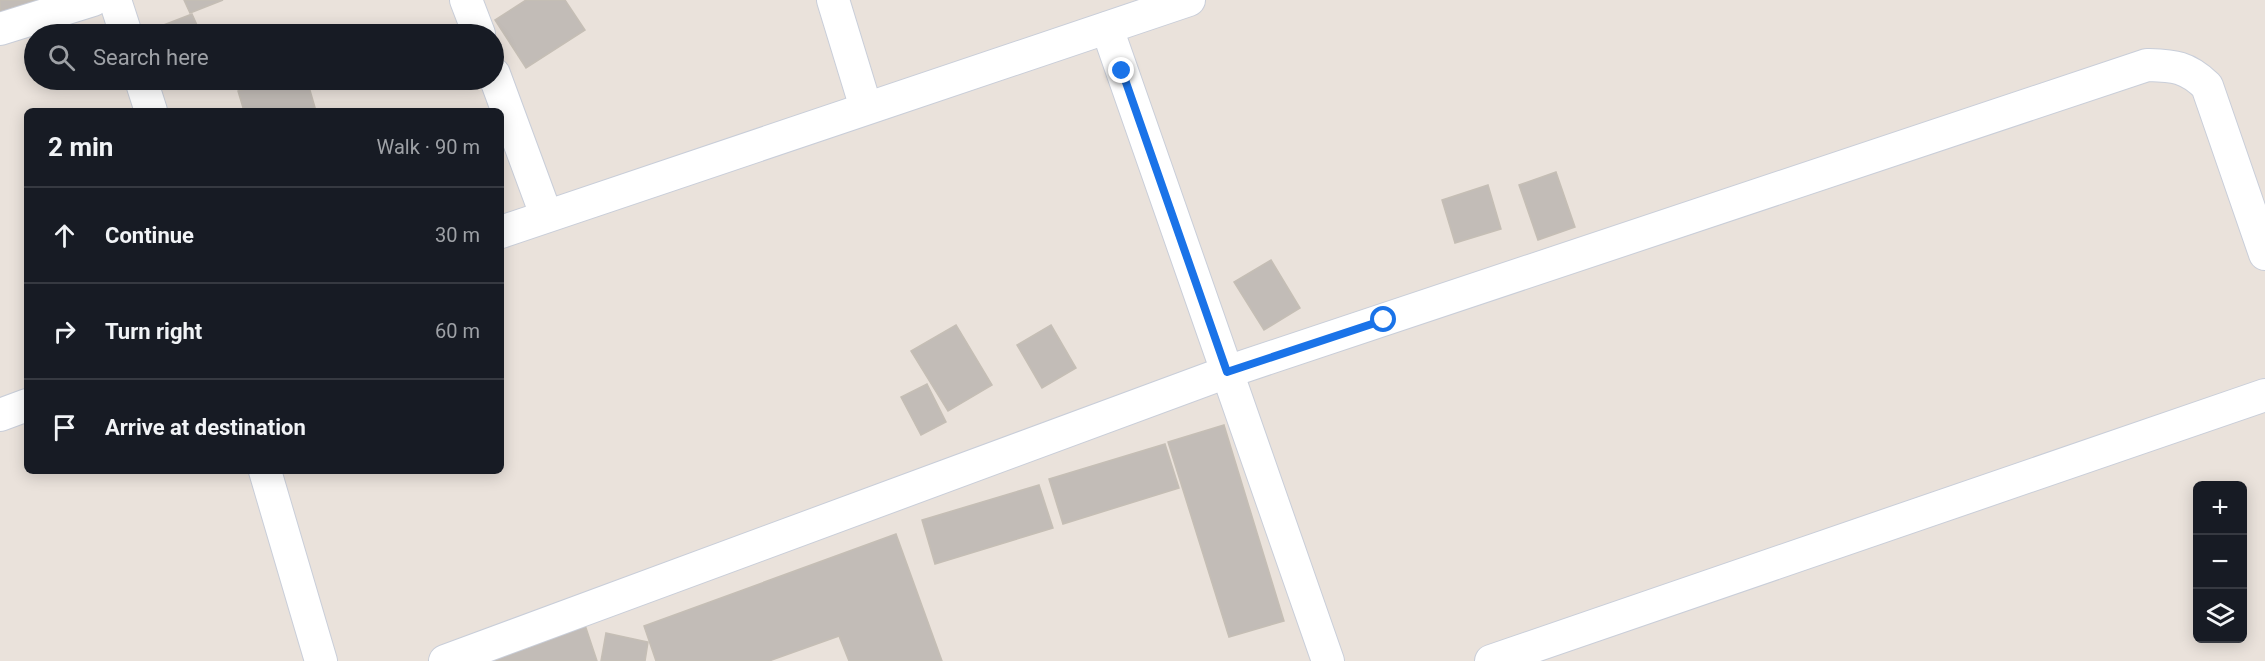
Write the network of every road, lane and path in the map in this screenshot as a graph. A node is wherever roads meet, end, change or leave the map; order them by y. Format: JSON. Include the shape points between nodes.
{"nodes":[{"id":1,"x":93,"y":0,"type":"edge"},
{"id":2,"x":115,"y":0,"type":"edge"},
{"id":3,"x":466,"y":0,"type":"edge"},
{"id":4,"x":832,"y":0,"type":"edge"},
{"id":5,"x":1189,"y":0,"type":"edge"},
{"id":6,"x":123,"y":24,"type":"edge"},
{"id":7,"x":475,"y":24,"type":"edge"},
{"id":8,"x":1107,"y":28,"type":"junction"},
{"id":9,"x":0,"y":29,"type":"edge"},
{"id":10,"x":144,"y":90,"type":"edge"},
{"id":11,"x":500,"y":90,"type":"edge"},
{"id":12,"x":150,"y":108,"type":"edge"},
{"id":13,"x":866,"y":108,"type":"junction"},
{"id":14,"x":546,"y":215,"type":"junction"},
{"id":15,"x":504,"y":231,"type":"edge"},
{"id":16,"x":2265,"y":254,"type":"edge"},
{"id":17,"x":1227,"y":372,"type":"junction"},
{"id":18,"x":2265,"y":395,"type":"edge"},
{"id":19,"x":24,"y":406,"type":"edge"},
{"id":20,"x":0,"y":415,"type":"edge"},
{"id":21,"x":266,"y":474,"type":"edge"},
{"id":22,"x":321,"y":661,"type":"edge"},
{"id":23,"x":445,"y":661,"type":"edge"},
{"id":24,"x":1328,"y":661,"type":"edge"},
{"id":25,"x":1491,"y":661,"type":"edge"}],
"edges":[{"from":1,"to":9,"type":"street"},
{"from":2,"to":6,"type":"street"},
{"from":3,"to":7,"type":"street"},
{"from":4,"to":13,"type":"street"},
{"from":5,"to":8,"type":"street"},
{"from":8,"to":13,"type":"street"},
{"from":8,"to":17,"type":"street"},
{"from":10,"to":12,"type":"street"},
{"from":11,"to":14,"type":"street"},
{"from":13,"to":14,"type":"street"},
{"from":14,"to":15,"type":"street"},
{"from":16,"to":17,"type":"street","via":[[2207,86],[2195,74],[2178,67],[2147,65]]},
{"from":17,"to":23,"type":"street"},
{"from":17,"to":24,"type":"street"},
{"from":18,"to":25,"type":"street"},
{"from":19,"to":20,"type":"street"},
{"from":21,"to":22,"type":"street"}]}
